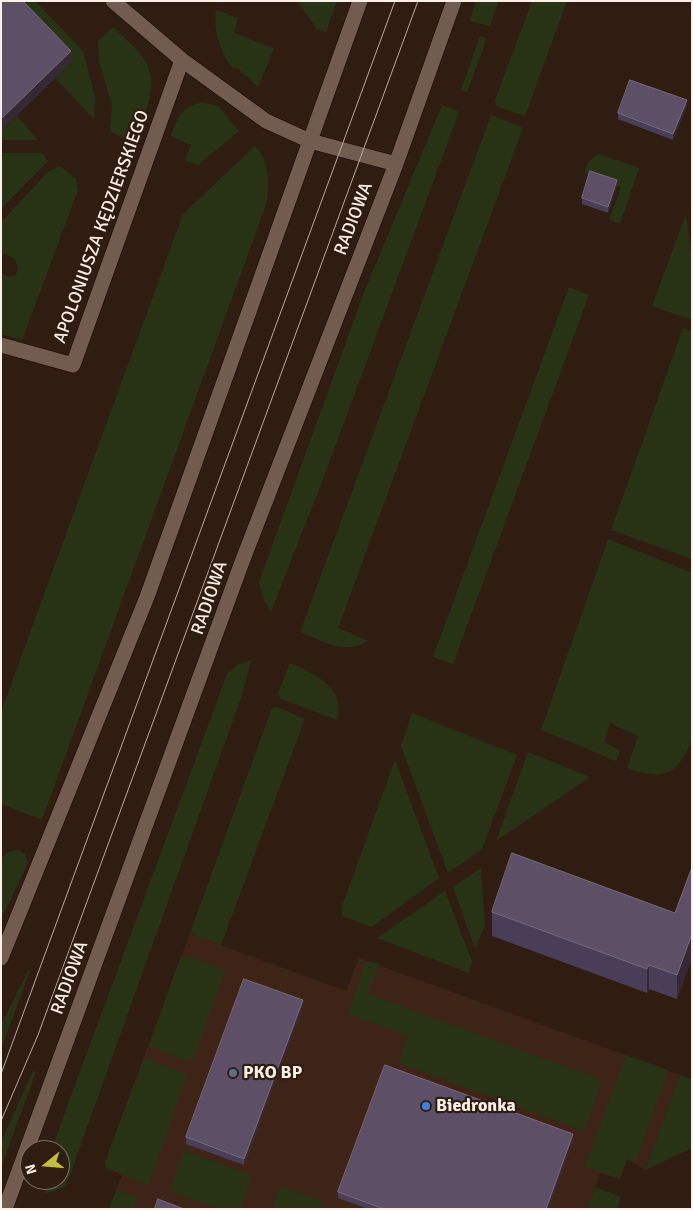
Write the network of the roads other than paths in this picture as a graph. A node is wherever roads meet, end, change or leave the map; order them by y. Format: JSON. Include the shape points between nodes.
{"nodes":[{"id":1,"x":113,"y":1,"type":"edge"},
{"id":2,"x":360,"y":1,"type":"edge"},
{"id":3,"x":454,"y":1,"type":"edge"},
{"id":4,"x":182,"y":60,"type":"junction"},
{"id":5,"x":310,"y":141,"type":"junction"},
{"id":6,"x":396,"y":164,"type":"junction"},
{"id":7,"x":1,"y":345,"type":"edge"},
{"id":8,"x":1,"y":958,"type":"edge"},
{"id":9,"x":5,"y":1209,"type":"edge"}],
"edges":[{"from":1,"to":4,"type":"street"},
{"from":2,"to":5,"type":"street"},
{"from":3,"to":6,"type":"street","name":"RADIOWA"},
{"from":4,"to":5,"type":"street","via":[[266,121]]},
{"from":4,"to":7,"type":"street","name":"APOLONIUSZA KĘDZIERSKIEGO","via":[[73,365]]},
{"from":5,"to":6,"type":"street"},
{"from":5,"to":8,"type":"street","via":[[148,597]]},
{"from":6,"to":9,"type":"street","name":"RADIOWA","via":[[242,562]]}]}
